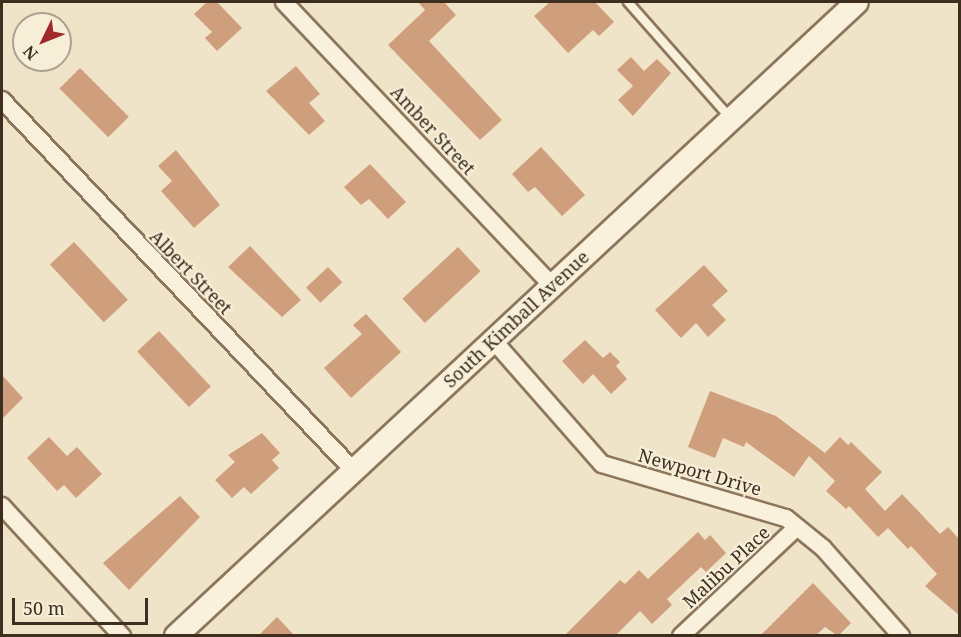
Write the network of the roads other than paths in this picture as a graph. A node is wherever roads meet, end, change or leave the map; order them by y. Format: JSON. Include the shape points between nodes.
{"nodes":[{"id":1,"x":284,"y":2,"type":"edge"},
{"id":2,"x":628,"y":2,"type":"edge"},
{"id":3,"x":857,"y":2,"type":"edge"},
{"id":4,"x":2,"y":100,"type":"edge"},
{"id":5,"x":732,"y":120,"type":"junction"},
{"id":6,"x":553,"y":286,"type":"junction"},
{"id":7,"x":493,"y":340,"type":"junction"},
{"id":8,"x":353,"y":470,"type":"junction"},
{"id":9,"x":2,"y":506,"type":"edge"},
{"id":10,"x":797,"y":527,"type":"junction"},
{"id":11,"x":122,"y":636,"type":"edge"},
{"id":12,"x":176,"y":636,"type":"edge"},
{"id":13,"x":681,"y":636,"type":"edge"},
{"id":14,"x":901,"y":636,"type":"edge"}],
"edges":[{"from":1,"to":6,"type":"street","name":"Amber Street"},
{"from":2,"to":5,"type":"lane"},
{"from":3,"to":5,"type":"street","name":"South Kimball Avenue"},
{"from":4,"to":8,"type":"street","name":"Albert Street"},
{"from":5,"to":6,"type":"street","name":"South Kimball Avenue"},
{"from":6,"to":7,"type":"street","name":"South Kimball Avenue"},
{"from":7,"to":8,"type":"street","name":"South Kimball Avenue"},
{"from":7,"to":10,"type":"street","name":"Newport Drive","via":[[602,464],[786,518]]},
{"from":8,"to":12,"type":"street","name":"South Kimball Avenue"},
{"from":9,"to":11,"type":"street"},
{"from":10,"to":13,"type":"street","name":"Malibu Place"},
{"from":10,"to":14,"type":"street","name":"Newport Drive"}]}
